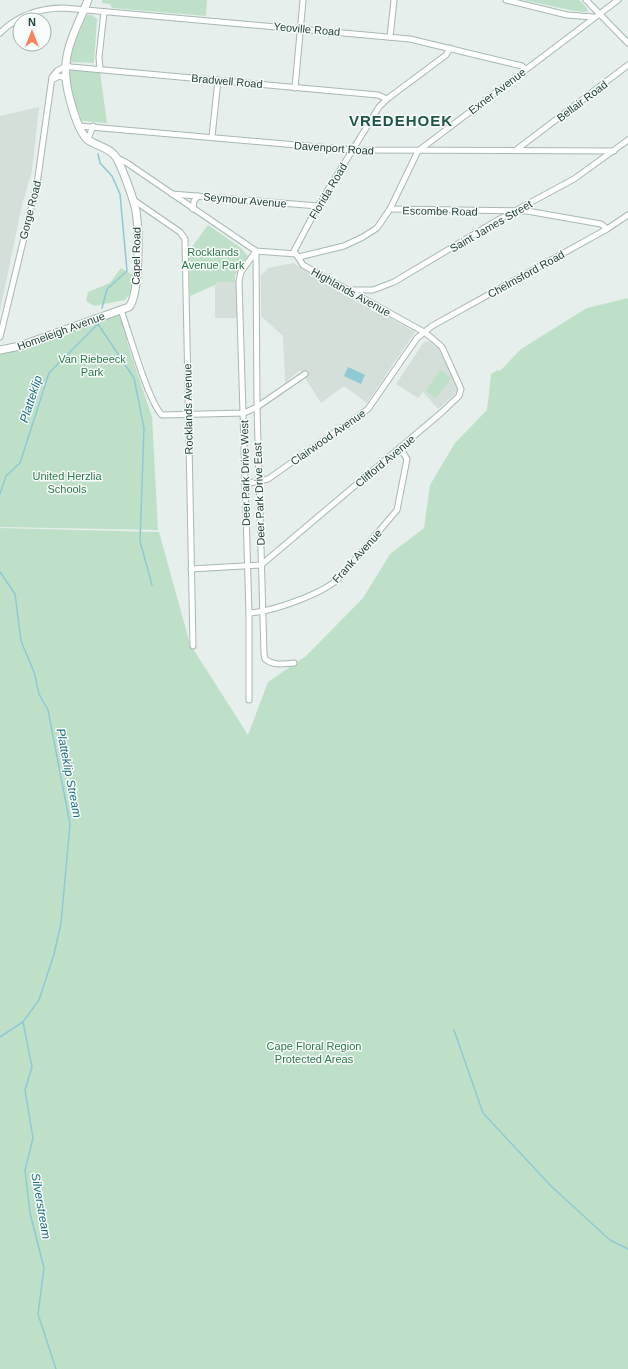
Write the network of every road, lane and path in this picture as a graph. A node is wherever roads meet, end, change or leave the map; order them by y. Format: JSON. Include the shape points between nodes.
{"nodes":[{"id":1,"x":88,"y":0,"type":"edge"},
{"id":2,"x":303,"y":0,"type":"edge"},
{"id":3,"x":394,"y":0,"type":"edge"},
{"id":4,"x":506,"y":0,"type":"edge"},
{"id":5,"x":586,"y":0,"type":"edge"},
{"id":6,"x":618,"y":0,"type":"edge"},
{"id":7,"x":84,"y":10,"type":"junction"},
{"id":8,"x":104,"y":12,"type":"junction"},
{"id":9,"x":599,"y":14,"type":"junction"},
{"id":10,"x":593,"y":17,"type":"junction"},
{"id":11,"x":300,"y":29,"type":"junction"},
{"id":12,"x":0,"y":33,"type":"edge"},
{"id":13,"x":390,"y":37,"type":"junction"},
{"id":14,"x":628,"y":43,"type":"edge"},
{"id":15,"x":450,"y":48,"type":"junction"},
{"id":16,"x":628,"y":65,"type":"edge"},
{"id":17,"x":66,"y":66,"type":"junction"},
{"id":18,"x":100,"y":69,"type":"junction"},
{"id":19,"x":525,"y":69,"type":"junction"},
{"id":20,"x":66,"y":78,"type":"junction"},
{"id":21,"x":218,"y":80,"type":"junction"},
{"id":22,"x":51,"y":81,"type":"junction"},
{"id":23,"x":295,"y":88,"type":"junction"},
{"id":24,"x":387,"y":100,"type":"junction"},
{"id":25,"x":79,"y":126,"type":"junction"},
{"id":26,"x":93,"y":126,"type":"junction"},
{"id":27,"x":535,"y":136,"type":"junction"},
{"id":28,"x":212,"y":137,"type":"junction"},
{"id":29,"x":88,"y":139,"type":"junction"},
{"id":30,"x":628,"y":140,"type":"edge"},
{"id":31,"x":353,"y":150,"type":"junction"},
{"id":32,"x":516,"y":150,"type":"junction"},
{"id":33,"x":534,"y":150,"type":"junction"},
{"id":34,"x":590,"y":150,"type":"junction"},
{"id":35,"x":418,"y":151,"type":"junction"},
{"id":36,"x":614,"y":151,"type":"junction"},
{"id":37,"x":117,"y":158,"type":"junction"},
{"id":38,"x":600,"y":161,"type":"junction"},
{"id":39,"x":171,"y":194,"type":"junction"},
{"id":40,"x":198,"y":196,"type":"junction"},
{"id":41,"x":132,"y":199,"type":"junction"},
{"id":42,"x":318,"y":206,"type":"junction"},
{"id":43,"x":193,"y":208,"type":"junction"},
{"id":44,"x":390,"y":209,"type":"junction"},
{"id":45,"x":515,"y":211,"type":"junction"},
{"id":46,"x":628,"y":215,"type":"edge"},
{"id":47,"x":607,"y":229,"type":"junction"},
{"id":48,"x":256,"y":251,"type":"junction"},
{"id":49,"x":293,"y":253,"type":"junction"},
{"id":50,"x":299,"y":257,"type":"junction"},
{"id":51,"x":241,"y":272,"type":"junction"},
{"id":52,"x":255,"y":273,"type":"junction"},
{"id":53,"x":345,"y":289,"type":"junction"},
{"id":54,"x":122,"y":310,"type":"junction"},
{"id":55,"x":424,"y":332,"type":"junction"},
{"id":56,"x":0,"y":337,"type":"edge"},
{"id":57,"x":0,"y":350,"type":"edge"},
{"id":58,"x":305,"y":374,"type":"dead end"},
{"id":59,"x":257,"y":407,"type":"junction"},
{"id":60,"x":244,"y":413,"type":"junction"},
{"id":61,"x":188,"y":414,"type":"junction"},
{"id":62,"x":400,"y":448,"type":"junction"},
{"id":63,"x":259,"y":481,"type":"junction"},
{"id":64,"x":245,"y":484,"type":"junction"},
{"id":65,"x":261,"y":565,"type":"junction"},
{"id":66,"x":247,"y":567,"type":"junction"},
{"id":67,"x":191,"y":569,"type":"junction"},
{"id":68,"x":263,"y":612,"type":"junction"},
{"id":69,"x":249,"y":613,"type":"junction"},
{"id":70,"x":193,"y":646,"type":"dead end"},
{"id":71,"x":294,"y":663,"type":"dead end"},
{"id":72,"x":249,"y":700,"type":"dead end"}],
"edges":[{"from":1,"to":7,"type":"street"},
{"from":2,"to":11,"type":"street"},
{"from":3,"to":13,"type":"street"},
{"from":4,"to":10,"type":"street","via":[[567,15]]},
{"from":5,"to":9,"type":"street"},
{"from":6,"to":9,"type":"street","name":"Exner Avenue"},
{"from":7,"to":8,"type":"street","name":"Yeoville Road"},
{"from":7,"to":12,"type":"street","name":"Yeoville Road","via":[[49,8],[35,11],[24,15]]},
{"from":7,"to":17,"type":"street","via":[[71,39]]},
{"from":8,"to":11,"type":"street","name":"Yeoville Road"},
{"from":8,"to":18,"type":"street"},
{"from":9,"to":10,"type":"street","name":"Exner Avenue"},
{"from":9,"to":14,"type":"street"},
{"from":10,"to":19,"type":"street","name":"Exner Avenue"},
{"from":11,"to":13,"type":"street","name":"Yeoville Road"},
{"from":11,"to":23,"type":"street"},
{"from":13,"to":15,"type":"street","name":"Yeoville Road"},
{"from":15,"to":19,"type":"street","name":"Yeoville Road","via":[[522,66]]},
{"from":15,"to":24,"type":"street","name":"Florida Road","via":[[446,55]]},
{"from":16,"to":27,"type":"street","name":"Bellair Road"},
{"from":17,"to":18,"type":"street","name":"Bradwell Road"},
{"from":17,"to":20,"type":"street"},
{"from":17,"to":22,"type":"street","via":[[54,73]]},
{"from":18,"to":21,"type":"street","name":"Bradwell Road"},
{"from":19,"to":35,"type":"street","name":"Exner Avenue"},
{"from":20,"to":22,"type":"street","via":[[59,76]]},
{"from":20,"to":25,"type":"street"},
{"from":21,"to":23,"type":"street","name":"Bradwell Road"},
{"from":21,"to":28,"type":"street"},
{"from":22,"to":56,"type":"street","name":"Gorge Road","via":[[37,184]]},
{"from":23,"to":24,"type":"street","name":"Bradwell Road","via":[[378,95]]},
{"from":24,"to":31,"type":"street","name":"Florida Road","via":[[379,107]]},
{"from":25,"to":26,"type":"street","name":"Davenport Road"},
{"from":25,"to":29,"type":"street"},
{"from":26,"to":28,"type":"street","name":"Davenport Road"},
{"from":26,"to":29,"type":"street"},
{"from":27,"to":32,"type":"street","name":"Bellair Road"},
{"from":27,"to":33,"type":"street","via":[[532,143]]},
{"from":28,"to":31,"type":"street","name":"Davenport Road"},
{"from":29,"to":37,"type":"street"},
{"from":30,"to":36,"type":"street","name":"Saint James Street"},
{"from":31,"to":35,"type":"street","name":"Davenport Road"},
{"from":31,"to":42,"type":"street","name":"Florida Road"},
{"from":32,"to":33,"type":"street","name":"Davenport Road"},
{"from":32,"to":35,"type":"street","name":"Davenport Road"},
{"from":33,"to":34,"type":"street","name":"Davenport Road"},
{"from":34,"to":36,"type":"street","name":"Davenport Road"},
{"from":34,"to":38,"type":"street","via":[[597,154]]},
{"from":35,"to":44,"type":"street","name":"Exner Avenue"},
{"from":36,"to":38,"type":"street","name":"Saint James Street"},
{"from":37,"to":39,"type":"street"},
{"from":37,"to":41,"type":"street","name":"Capel Road"},
{"from":38,"to":45,"type":"street","name":"Saint James Street","via":[[574,179]]},
{"from":39,"to":40,"type":"street","name":"Seymour Avenue"},
{"from":39,"to":43,"type":"street"},
{"from":40,"to":42,"type":"street","name":"Seymour Avenue"},
{"from":40,"to":43,"type":"street"},
{"from":41,"to":54,"type":"street","name":"Capel Road","via":[[136,212],[137,278],[132,303]]},
{"from":41,"to":61,"type":"street","name":"Rocklands Avenue","via":[[180,232],[185,239]]},
{"from":42,"to":49,"type":"street","name":"Florida Road"},
{"from":43,"to":48,"type":"street"},
{"from":44,"to":45,"type":"street","name":"Escombe Road"},
{"from":44,"to":50,"type":"street","name":"Exner Avenue","via":[[377,228],[363,237],[344,246]]},
{"from":45,"to":47,"type":"street","name":"Escombe Road","via":[[602,224]]},
{"from":45,"to":53,"type":"street","name":"Saint James Street","via":[[383,287],[362,291]]},
{"from":46,"to":47,"type":"street","name":"Chelmsford Road"},
{"from":47,"to":55,"type":"street","name":"Chelmsford Road"},
{"from":48,"to":49,"type":"street"},
{"from":48,"to":51,"type":"street"},
{"from":48,"to":52,"type":"street","name":"Deer Park Drive East"},
{"from":49,"to":50,"type":"street","name":"Highlands Avenue"},
{"from":50,"to":53,"type":"street","name":"Highlands Avenue","via":[[303,265]]},
{"from":51,"to":52,"type":"street","via":[[248,270]]},
{"from":51,"to":60,"type":"street","name":"Deer Park Drive West","via":[[239,282]]},
{"from":52,"to":59,"type":"street","name":"Deer Park Drive East"},
{"from":53,"to":55,"type":"street","name":"Highlands Avenue"},
{"from":54,"to":57,"type":"street","name":"Homeleigh Avenue","via":[[20,346]]},
{"from":54,"to":61,"type":"street","via":[[157,410],[162,415]]},
{"from":55,"to":62,"type":"street","name":"Clifford Avenue","via":[[442,346],[460,384],[461,393]]},
{"from":55,"to":63,"type":"street","name":"Clairwood Avenue","via":[[417,338],[368,409],[268,479]]},
{"from":58,"to":59,"type":"street"},
{"from":59,"to":60,"type":"street"},
{"from":59,"to":63,"type":"street","name":"Deer Park Drive East"},
{"from":60,"to":61,"type":"street"},
{"from":60,"to":64,"type":"street","name":"Deer Park Drive West"},
{"from":61,"to":67,"type":"street","name":"Rocklands Avenue"},
{"from":62,"to":65,"type":"street","name":"Clifford Avenue"},
{"from":62,"to":68,"type":"street","name":"Frank Avenue","via":[[406,462],[399,504],[394,514],[331,586]]},
{"from":63,"to":64,"type":"street","name":"Clairwood Avenue"},
{"from":63,"to":65,"type":"street","name":"Deer Park Drive East"},
{"from":64,"to":66,"type":"street","name":"Deer Park Drive West"},
{"from":65,"to":66,"type":"street"},
{"from":65,"to":68,"type":"street","name":"Deer Park Drive East"},
{"from":66,"to":67,"type":"street"},
{"from":66,"to":69,"type":"street","name":"Deer Park Drive West"},
{"from":67,"to":70,"type":"street","name":"Rocklands Avenue"},
{"from":68,"to":69,"type":"street","name":"Frank Avenue"},
{"from":68,"to":71,"type":"street","name":"Deer Park Drive East","via":[[264,658],[275,664]]},
{"from":69,"to":72,"type":"street","name":"Deer Park Drive West"}]}
